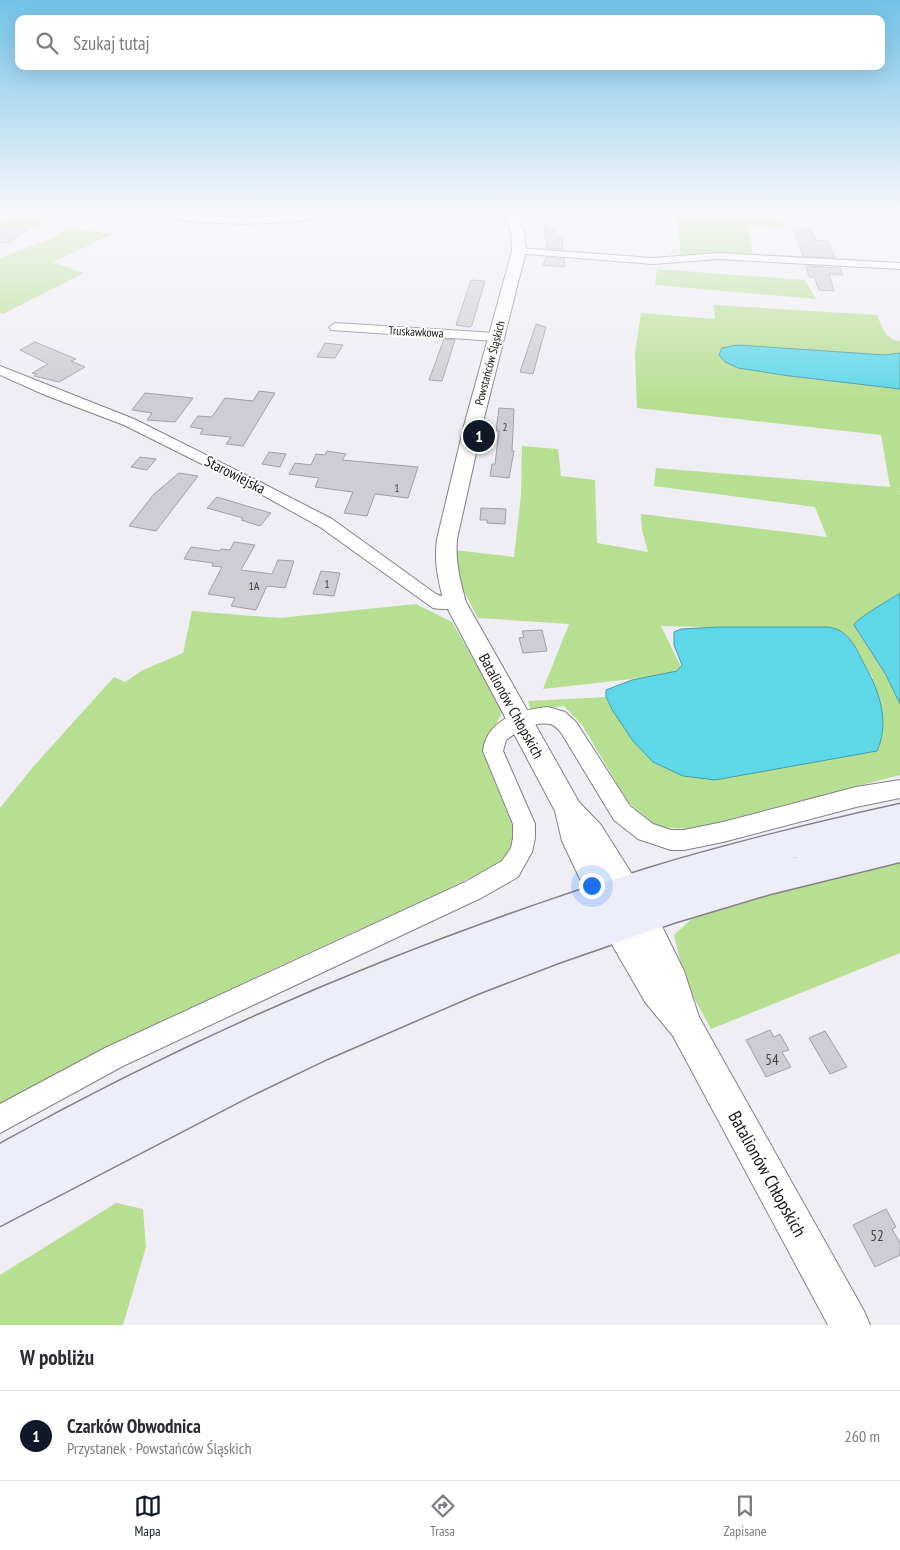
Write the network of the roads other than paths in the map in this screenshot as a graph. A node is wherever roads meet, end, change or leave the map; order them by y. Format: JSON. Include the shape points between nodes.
{"nodes":[{"id":1,"x":513,"y":275,"type":"edge"},
{"id":2,"x":335,"y":327,"type":"dead end"},
{"id":3,"x":496,"y":337,"type":"junction"},
{"id":4,"x":0,"y":370,"type":"edge"},
{"id":5,"x":455,"y":602,"type":"junction"},
{"id":6,"x":520,"y":722,"type":"junction"},
{"id":7,"x":900,"y":788,"type":"edge"},
{"id":8,"x":900,"y":818,"type":"edge"},
{"id":9,"x":900,"y":847,"type":"edge"},
{"id":10,"x":622,"y":907,"type":"junction"},
{"id":11,"x":0,"y":1119,"type":"edge"},
{"id":12,"x":0,"y":1166,"type":"edge"},
{"id":13,"x":0,"y":1206,"type":"edge"},
{"id":14,"x":850,"y":1325,"type":"edge"}],
"edges":[{"from":1,"to":3,"type":"street","name":"Powstańców Śląskich"},
{"from":2,"to":3,"type":"street","name":"Truskawkowa"},
{"from":3,"to":5,"type":"street","name":"Powstańców Śląskich","via":[[447,539],[447,574]]},
{"from":4,"to":5,"type":"street","name":"Starowiejska","via":[[129,422],[253,484],[326,523],[430,598],[439,603]]},
{"from":5,"to":6,"type":"street","name":"Batalionów Chłopskich"},
{"from":6,"to":7,"type":"street","via":[[554,715],[563,721],[622,813],[646,832],[671,840],[723,832]]},
{"from":6,"to":10,"type":"street","name":"Batalionów Chłopskich","via":[[568,809],[576,841]]},
{"from":6,"to":11,"type":"street","via":[[507,726],[494,740],[493,751],[524,824],[521,852],[510,870],[114,1057]]},
{"from":8,"to":10,"type":"main road","via":[[747,853]]},
{"from":9,"to":10,"type":"main road"},
{"from":10,"to":12,"type":"main road","via":[[451,952],[298,1016],[121,1101]]},
{"from":10,"to":13,"type":"main road","via":[[494,970],[353,1029],[81,1161]]},
{"from":10,"to":14,"type":"street","name":"Batalionów Chłopskich","via":[[656,991],[685,1024]]}]}
